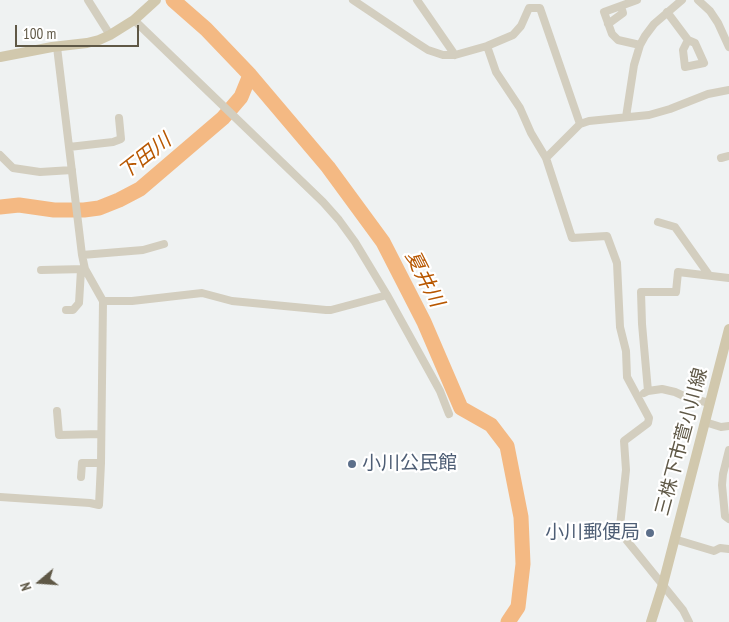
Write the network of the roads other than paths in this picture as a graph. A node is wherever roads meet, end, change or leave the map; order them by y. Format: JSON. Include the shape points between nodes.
{"nodes":[{"id":1,"x":88,"y":0,"type":"edge"},
{"id":2,"x":156,"y":0,"type":"edge"},
{"id":3,"x":353,"y":0,"type":"edge"},
{"id":4,"x":417,"y":0,"type":"edge"},
{"id":5,"x":637,"y":0,"type":"edge"},
{"id":6,"x":682,"y":0,"type":"edge"},
{"id":7,"x":698,"y":0,"type":"edge"},
{"id":8,"x":621,"y":6,"type":"junction"},
{"id":9,"x":668,"y":12,"type":"junction"},
{"id":10,"x":136,"y":18,"type":"junction"},
{"id":11,"x":608,"y":24,"type":"junction"},
{"id":12,"x":110,"y":35,"type":"junction"},
{"id":13,"x":688,"y":40,"type":"dead end"},
{"id":14,"x":487,"y":46,"type":"junction"},
{"id":15,"x":640,"y":46,"type":"junction"},
{"id":16,"x":58,"y":47,"type":"junction"},
{"id":17,"x":729,"y":47,"type":"edge"},
{"id":18,"x":455,"y":55,"type":"junction"},
{"id":19,"x":0,"y":57,"type":"edge"},
{"id":20,"x":729,"y":90,"type":"edge"},
{"id":21,"x":626,"y":117,"type":"junction"},
{"id":22,"x":119,"y":118,"type":"dead end"},
{"id":23,"x":580,"y":124,"type":"junction"},
{"id":24,"x":69,"y":147,"type":"junction"},
{"id":25,"x":0,"y":155,"type":"edge"},
{"id":26,"x":729,"y":156,"type":"edge"},
{"id":27,"x":546,"y":158,"type":"junction"},
{"id":28,"x":721,"y":158,"type":"dead end"},
{"id":29,"x":72,"y":170,"type":"junction"},
{"id":30,"x":658,"y":222,"type":"dead end"},
{"id":31,"x":164,"y":244,"type":"dead end"},
{"id":32,"x":82,"y":255,"type":"junction"},
{"id":33,"x":41,"y":270,"type":"dead end"},
{"id":34,"x":83,"y":270,"type":"junction"},
{"id":35,"x":710,"y":275,"type":"junction"},
{"id":36,"x":729,"y":278,"type":"edge"},
{"id":37,"x":387,"y":294,"type":"junction"},
{"id":38,"x":103,"y":301,"type":"junction"},
{"id":39,"x":66,"y":310,"type":"dead end"},
{"id":40,"x":729,"y":329,"type":"edge"},
{"id":41,"x":648,"y":391,"type":"junction"},
{"id":42,"x":638,"y":396,"type":"junction"},
{"id":43,"x":710,"y":403,"type":"junction"},
{"id":44,"x":57,"y":411,"type":"dead end"},
{"id":45,"x":449,"y":414,"type":"dead end"},
{"id":46,"x":705,"y":422,"type":"junction"},
{"id":47,"x":729,"y":426,"type":"edge"},
{"id":48,"x":101,"y":434,"type":"junction"},
{"id":49,"x":729,"y":450,"type":"edge"},
{"id":50,"x":101,"y":463,"type":"junction"},
{"id":51,"x":81,"y":477,"type":"dead end"},
{"id":52,"x":0,"y":497,"type":"edge"},
{"id":53,"x":729,"y":520,"type":"edge"},
{"id":54,"x":674,"y":539,"type":"junction"},
{"id":55,"x":729,"y":549,"type":"edge"},
{"id":56,"x":663,"y":584,"type":"junction"},
{"id":57,"x":651,"y":622,"type":"edge"},
{"id":58,"x":689,"y":622,"type":"edge"}],
"edges":[{"from":1,"to":12,"type":"street"},
{"from":2,"to":10,"type":"main road"},
{"from":3,"to":18,"type":"street","via":[[428,50]]},
{"from":4,"to":18,"type":"street"},
{"from":5,"to":8,"type":"street"},
{"from":6,"to":9,"type":"street"},
{"from":7,"to":17,"type":"street","via":[[718,22]]},
{"from":8,"to":11,"type":"street","via":[[623,13]]},
{"from":8,"to":11,"type":"street","via":[[604,12]]},
{"from":9,"to":13,"type":"street"},
{"from":9,"to":15,"type":"street","via":[[654,24]]},
{"from":10,"to":12,"type":"main road"},
{"from":10,"to":37,"type":"street","via":[[323,202],[355,242]]},
{"from":11,"to":15,"type":"street","via":[[618,40]]},
{"from":12,"to":16,"type":"main road","via":[[87,43]]},
{"from":14,"to":18,"type":"street"},
{"from":14,"to":23,"type":"street","via":[[513,35],[529,8],[540,8]]},
{"from":14,"to":27,"type":"street","via":[[496,72],[520,108]]},
{"from":15,"to":21,"type":"street"},
{"from":16,"to":19,"type":"main road"},
{"from":16,"to":24,"type":"street"},
{"from":20,"to":21,"type":"street","via":[[649,115]]},
{"from":21,"to":23,"type":"street"},
{"from":22,"to":24,"type":"street","via":[[121,139]]},
{"from":23,"to":27,"type":"street"},
{"from":24,"to":29,"type":"street"},
{"from":25,"to":29,"type":"street","via":[[13,168],[40,172]]},
{"from":26,"to":28,"type":"street"},
{"from":27,"to":42,"type":"street","via":[[572,238],[607,236],[618,263],[620,327],[626,351],[627,377]]},
{"from":29,"to":32,"type":"street"},
{"from":30,"to":35,"type":"street","via":[[675,227]]},
{"from":31,"to":32,"type":"street","via":[[143,250]]},
{"from":32,"to":34,"type":"street"},
{"from":33,"to":34,"type":"street"},
{"from":34,"to":38,"type":"street"},
{"from":34,"to":39,"type":"street","via":[[80,303],[73,310]]},
{"from":35,"to":36,"type":"street"},
{"from":35,"to":41,"type":"street","via":[[678,272],[676,292],[641,292]]},
{"from":37,"to":38,"type":"street","via":[[331,310],[232,301],[202,293]]},
{"from":37,"to":45,"type":"street","via":[[440,391]]},
{"from":38,"to":48,"type":"street"},
{"from":40,"to":43,"type":"main road","name":"三株下市萱小川線"},
{"from":41,"to":42,"type":"street"},
{"from":41,"to":43,"type":"street","via":[[662,389]]},
{"from":42,"to":56,"type":"street","via":[[649,418],[648,423],[624,441],[626,470],[620,526],[624,537]]},
{"from":43,"to":46,"type":"main road","name":"三株下市萱小川線"},
{"from":44,"to":48,"type":"street","via":[[59,435]]},
{"from":46,"to":47,"type":"street"},
{"from":46,"to":54,"type":"main road","name":"三株下市萱小川線"},
{"from":48,"to":50,"type":"street"},
{"from":49,"to":53,"type":"street","via":[[722,485],[725,516]]},
{"from":50,"to":51,"type":"street","via":[[82,463]]},
{"from":50,"to":52,"type":"street","via":[[99,505]]},
{"from":54,"to":55,"type":"street","via":[[714,551]]},
{"from":54,"to":56,"type":"main road","name":"三株下市萱小川線"},
{"from":56,"to":57,"type":"main road","name":"三株下市萱小川線"},
{"from":56,"to":58,"type":"street"}]}
